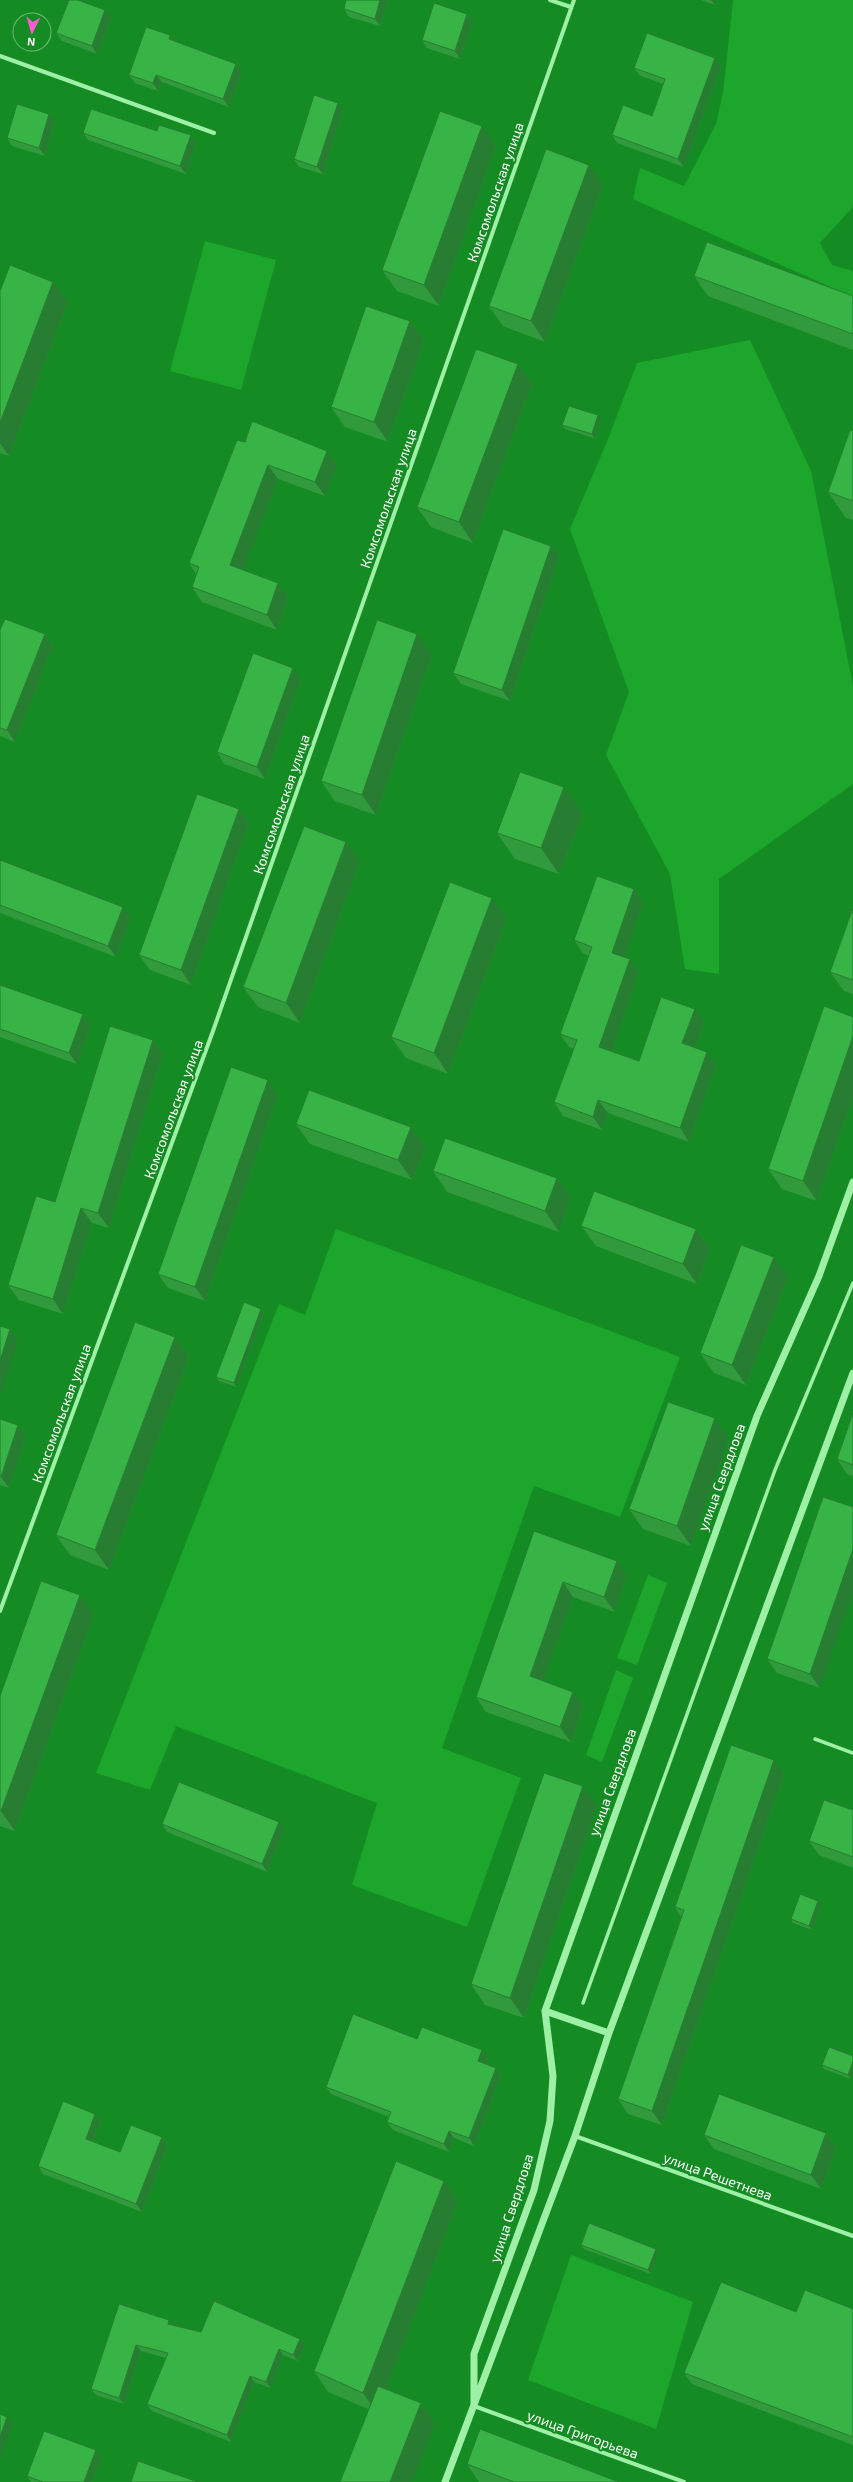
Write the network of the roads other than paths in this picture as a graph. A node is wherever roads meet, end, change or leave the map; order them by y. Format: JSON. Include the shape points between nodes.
{"nodes":[{"id":1,"x":550,"y":0,"type":"edge"},
{"id":2,"x":574,"y":0,"type":"edge"},
{"id":3,"x":571,"y":7,"type":"junction"},
{"id":4,"x":0,"y":56,"type":"edge"},
{"id":5,"x":214,"y":132,"type":"dead end"},
{"id":6,"x":853,"y":1182,"type":"edge"},
{"id":7,"x":853,"y":1283,"type":"edge"},
{"id":8,"x":853,"y":1373,"type":"edge"},
{"id":9,"x":0,"y":1611,"type":"edge"},
{"id":10,"x":815,"y":1739,"type":"dead end"},
{"id":11,"x":853,"y":1753,"type":"edge"},
{"id":12,"x":583,"y":2003,"type":"dead end"},
{"id":13,"x":545,"y":2011,"type":"junction"},
{"id":14,"x":609,"y":2033,"type":"junction"},
{"id":15,"x":575,"y":2136,"type":"junction"},
{"id":16,"x":853,"y":2236,"type":"edge"},
{"id":17,"x":474,"y":2406,"type":"junction"},
{"id":18,"x":445,"y":2482,"type":"edge"},
{"id":19,"x":684,"y":2482,"type":"edge"}],
"edges":[{"from":1,"to":3,"type":"street"},
{"from":2,"to":3,"type":"street","name":"Комсомольская улица"},
{"from":3,"to":9,"type":"street","name":"Комсомольская улица","via":[[213,1031]]},
{"from":4,"to":5,"type":"street"},
{"from":6,"to":13,"type":"street","name":"улица Свердлова","via":[[819,1276],[757,1416]]},
{"from":7,"to":12,"type":"street","via":[[775,1470]]},
{"from":8,"to":14,"type":"street","name":"улица Свердлова"},
{"from":10,"to":11,"type":"street"},
{"from":13,"to":14,"type":"street"},
{"from":13,"to":17,"type":"street","name":"улица Свердлова","via":[[553,2076],[550,2121],[534,2190],[474,2354]]},
{"from":14,"to":15,"type":"street","name":"улица Свердлова"},
{"from":15,"to":16,"type":"street","name":"улица Решетнева"},
{"from":15,"to":17,"type":"street","name":"улица Свердлова"},
{"from":17,"to":18,"type":"street","name":"улица Свердлова"},
{"from":17,"to":19,"type":"street","name":"улица Григорьева"}]}
